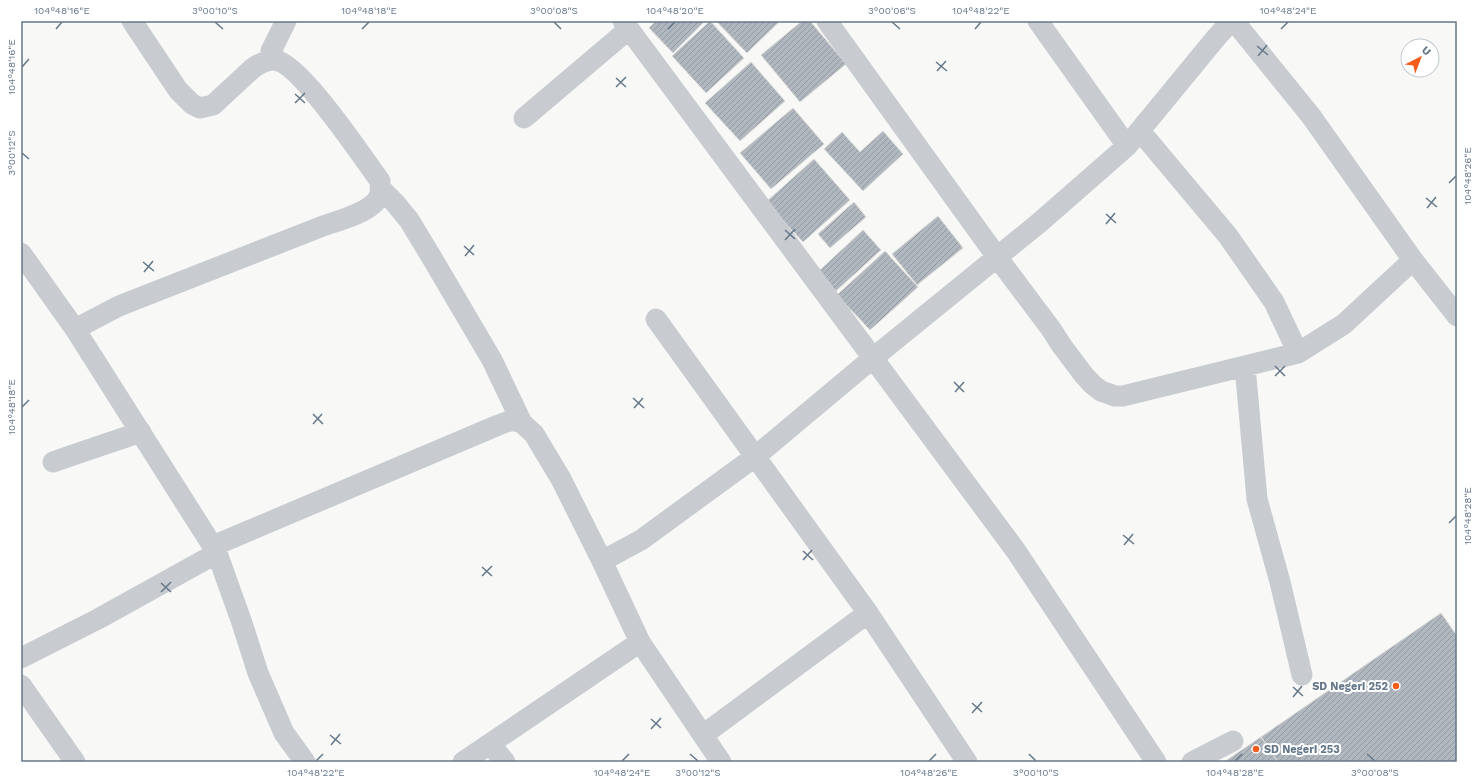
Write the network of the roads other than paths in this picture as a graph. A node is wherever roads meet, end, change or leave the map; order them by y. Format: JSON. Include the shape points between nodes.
{"nodes":[{"id":1,"x":132,"y":21,"type":"edge"},
{"id":2,"x":286,"y":21,"type":"edge"},
{"id":3,"x":827,"y":21,"type":"edge"},
{"id":4,"x":1038,"y":21,"type":"edge"},
{"id":5,"x":1232,"y":21,"type":"edge"},
{"id":6,"x":626,"y":25,"type":"edge"},
{"id":7,"x":276,"y":60,"type":"junction"},
{"id":8,"x":524,"y":118,"type":"dead end"},
{"id":9,"x":1134,"y":138,"type":"junction"},
{"id":10,"x":380,"y":188,"type":"junction"},
{"id":11,"x":21,"y":253,"type":"edge"},
{"id":12,"x":997,"y":257,"type":"junction"},
{"id":13,"x":1413,"y":260,"type":"junction"},
{"id":14,"x":1457,"y":316,"type":"edge"},
{"id":15,"x":656,"y":319,"type":"dead end"},
{"id":16,"x":75,"y":329,"type":"junction"},
{"id":17,"x":1298,"y":353,"type":"junction"},
{"id":18,"x":873,"y":358,"type":"junction"},
{"id":19,"x":1245,"y":366,"type":"junction"},
{"id":20,"x":522,"y":423,"type":"junction"},
{"id":21,"x":141,"y":432,"type":"junction"},
{"id":22,"x":756,"y":456,"type":"junction"},
{"id":23,"x":53,"y":462,"type":"dead end"},
{"id":24,"x":215,"y":550,"type":"junction"},
{"id":25,"x":602,"y":561,"type":"junction"},
{"id":26,"x":868,"y":613,"type":"junction"},
{"id":27,"x":640,"y":642,"type":"junction"},
{"id":28,"x":21,"y":658,"type":"edge"},
{"id":29,"x":1302,"y":675,"type":"dead end"},
{"id":30,"x":21,"y":685,"type":"edge"},
{"id":31,"x":703,"y":735,"type":"junction"},
{"id":32,"x":1233,"y":741,"type":"dead end"},
{"id":33,"x":490,"y":744,"type":"junction"},
{"id":34,"x":75,"y":762,"type":"edge"},
{"id":35,"x":305,"y":762,"type":"edge"},
{"id":36,"x":463,"y":762,"type":"edge"},
{"id":37,"x":505,"y":762,"type":"edge"},
{"id":38,"x":721,"y":762,"type":"edge"},
{"id":39,"x":967,"y":762,"type":"edge"},
{"id":40,"x":1156,"y":762,"type":"edge"},
{"id":41,"x":1192,"y":762,"type":"edge"}],
"edges":[{"from":1,"to":7,"type":"street","via":[[178,90],[200,108],[213,105],[257,66],[269,60]]},
{"from":2,"to":7,"type":"street","via":[[271,51]]},
{"from":3,"to":12,"type":"street"},
{"from":4,"to":9,"type":"street"},
{"from":5,"to":9,"type":"street"},
{"from":5,"to":13,"type":"street","via":[[1311,116]]},
{"from":6,"to":8,"type":"street"},
{"from":6,"to":18,"type":"street"},
{"from":7,"to":10,"type":"street","via":[[295,73],[326,107],[380,181]]},
{"from":9,"to":12,"type":"street"},
{"from":9,"to":17,"type":"street","via":[[1236,248],[1274,302]]},
{"from":10,"to":16,"type":"street","via":[[380,194],[372,205],[357,214],[119,306]]},
{"from":10,"to":20,"type":"street","via":[[409,220],[432,258],[492,360]]},
{"from":11,"to":16,"type":"street"},
{"from":12,"to":18,"type":"street"},
{"from":12,"to":19,"type":"street","via":[[1083,374],[1102,391],[1123,396]]},
{"from":13,"to":14,"type":"street"},
{"from":13,"to":17,"type":"street","via":[[1344,324]]},
{"from":15,"to":22,"type":"street"},
{"from":16,"to":21,"type":"street"},
{"from":17,"to":19,"type":"street"},
{"from":18,"to":22,"type":"street"},
{"from":18,"to":40,"type":"street","via":[[1016,551]]},
{"from":19,"to":29,"type":"street","via":[[1257,500]]},
{"from":20,"to":24,"type":"street","via":[[509,421],[496,426]]},
{"from":20,"to":25,"type":"street","via":[[534,434],[561,479]]},
{"from":21,"to":23,"type":"street"},
{"from":21,"to":24,"type":"street"},
{"from":22,"to":25,"type":"street","via":[[641,540]]},
{"from":22,"to":26,"type":"street"},
{"from":24,"to":28,"type":"street","via":[[98,619]]},
{"from":24,"to":35,"type":"street","via":[[258,673],[284,733]]},
{"from":25,"to":27,"type":"street"},
{"from":26,"to":31,"type":"street"},
{"from":26,"to":39,"type":"street"},
{"from":27,"to":31,"type":"street"},
{"from":27,"to":33,"type":"street"},
{"from":30,"to":34,"type":"street"},
{"from":31,"to":38,"type":"street"},
{"from":32,"to":41,"type":"street"},
{"from":33,"to":36,"type":"street"},
{"from":33,"to":37,"type":"street"}]}
